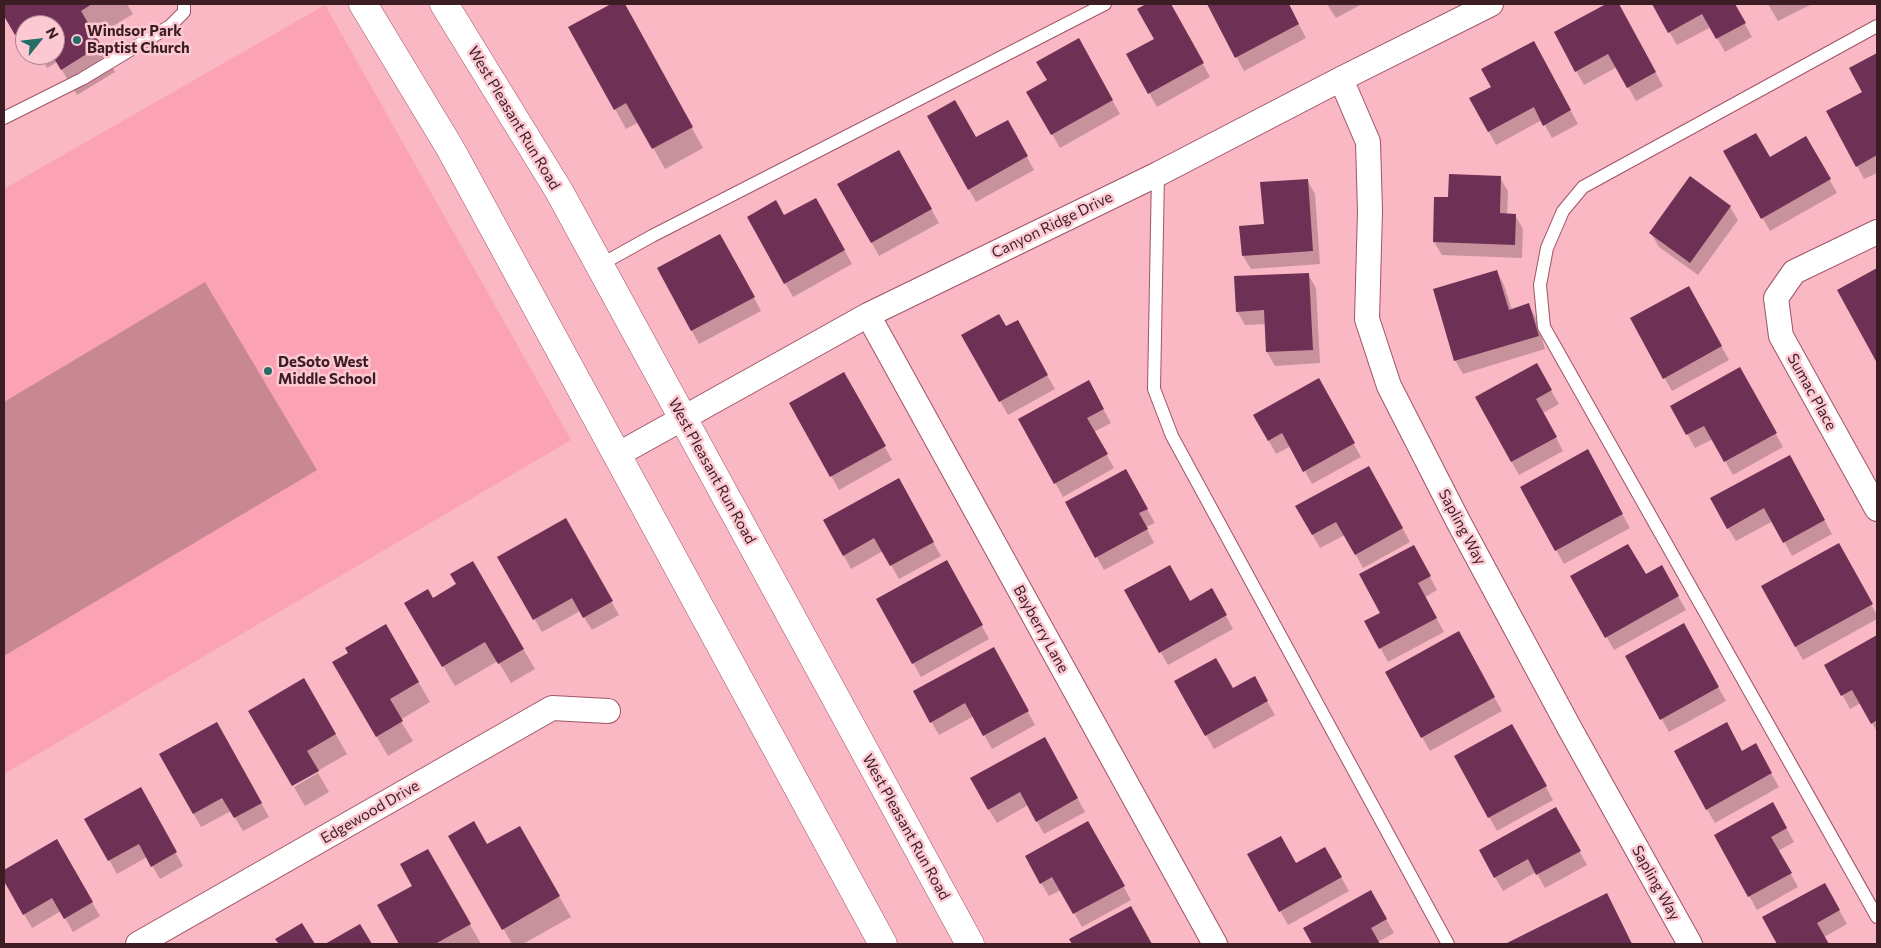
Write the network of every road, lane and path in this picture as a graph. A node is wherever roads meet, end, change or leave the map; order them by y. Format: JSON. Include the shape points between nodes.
{"nodes":[{"id":1,"x":184,"y":4,"type":"edge"},
{"id":2,"x":363,"y":4,"type":"edge"},
{"id":3,"x":444,"y":4,"type":"edge"},
{"id":4,"x":1104,"y":4,"type":"edge"},
{"id":5,"x":1491,"y":4,"type":"edge"},
{"id":6,"x":1877,"y":26,"type":"edge"},
{"id":7,"x":1341,"y":79,"type":"junction"},
{"id":8,"x":4,"y":118,"type":"edge"},
{"id":9,"x":1158,"y":174,"type":"junction"},
{"id":10,"x":1877,"y":232,"type":"edge"},
{"id":11,"x":600,"y":265,"type":"junction"},
{"id":12,"x":868,"y":315,"type":"junction"},
{"id":13,"x":683,"y":419,"type":"junction"},
{"id":14,"x":617,"y":455,"type":"junction"},
{"id":15,"x":1877,"y":509,"type":"edge"},
{"id":16,"x":608,"y":711,"type":"dead end"},
{"id":17,"x":1877,"y":917,"type":"edge"},
{"id":18,"x":968,"y":943,"type":"edge"},
{"id":19,"x":138,"y":944,"type":"edge"},
{"id":20,"x":883,"y":944,"type":"edge"},
{"id":21,"x":1215,"y":944,"type":"edge"},
{"id":22,"x":1448,"y":944,"type":"edge"},
{"id":23,"x":1690,"y":944,"type":"edge"}],
"edges":[{"from":1,"to":8,"type":"lane","via":[[184,12],[170,26],[82,79]]},
{"from":2,"to":14,"type":"main road","via":[[450,148]]},
{"from":3,"to":11,"type":"main road","name":"West Pleasant Run Road","via":[[559,191]]},
{"from":4,"to":11,"type":"lane"},
{"from":5,"to":7,"type":"street","name":"Canyon Ridge Drive"},
{"from":6,"to":17,"type":"lane","via":[[1583,187],[1563,211],[1547,248],[1540,285],[1544,327]]},
{"from":7,"to":9,"type":"street","name":"Canyon Ridge Drive"},
{"from":7,"to":23,"type":"street","name":"Sapling Way","via":[[1368,142],[1367,319],[1389,386],[1458,522]]},
{"from":9,"to":12,"type":"street","name":"Canyon Ridge Drive"},
{"from":9,"to":22,"type":"lane","via":[[1154,389],[1172,436]]},
{"from":10,"to":15,"type":"street","name":"Sumac Place","via":[[1794,272],[1776,298],[1781,336]]},
{"from":11,"to":13,"type":"main road","name":"West Pleasant Run Road"},
{"from":12,"to":13,"type":"street","name":"Canyon Ridge Drive"},
{"from":12,"to":21,"type":"street","name":"Bayberry Lane"},
{"from":13,"to":14,"type":"street","name":"Canyon Ridge Drive"},
{"from":13,"to":18,"type":"main road","name":"West Pleasant Run Road"},
{"from":14,"to":20,"type":"main road"},
{"from":16,"to":19,"type":"street","name":"Edgewood Drive","via":[[552,708]]}]}
